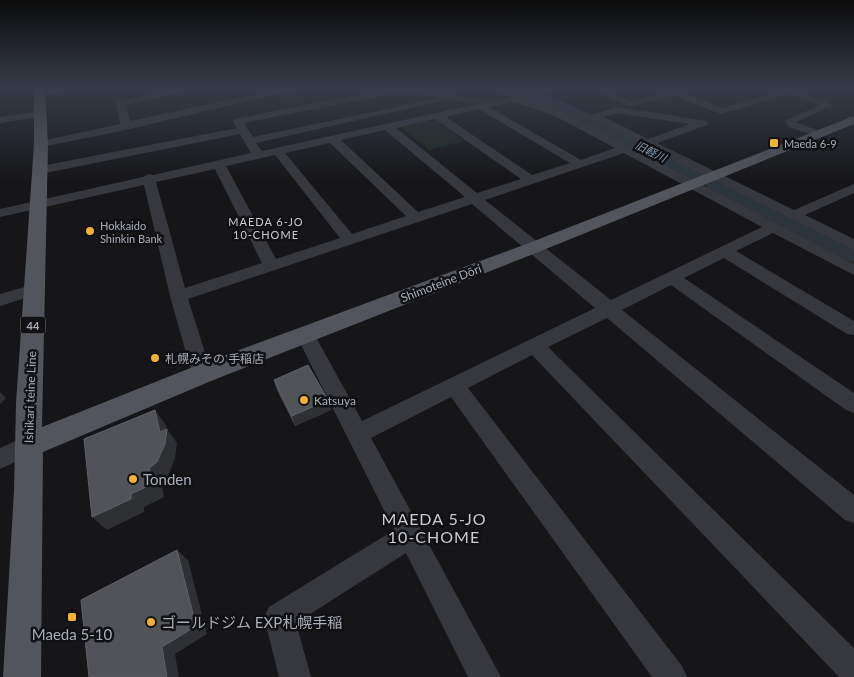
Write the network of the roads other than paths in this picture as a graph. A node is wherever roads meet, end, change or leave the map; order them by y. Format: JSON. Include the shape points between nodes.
{"nodes":[{"id":1,"x":41,"y":119,"type":"edge"},
{"id":2,"x":124,"y":119,"type":"edge"},
{"id":3,"x":155,"y":119,"type":"edge"},
{"id":4,"x":250,"y":119,"type":"edge"},
{"id":5,"x":352,"y":119,"type":"joint"},
{"id":6,"x":426,"y":119,"type":"edge"},
{"id":7,"x":442,"y":119,"type":"edge"},
{"id":8,"x":503,"y":119,"type":"edge"},
{"id":9,"x":568,"y":119,"type":"edge"},
{"id":10,"x":598,"y":119,"type":"edge"},
{"id":11,"x":674,"y":119,"type":"edge"},
{"id":12,"x":796,"y":119,"type":"edge"},
{"id":13,"x":854,"y":120,"type":"edge"},
{"id":14,"x":126,"y":126,"type":"junction"},
{"id":15,"x":388,"y":127,"type":"junction"},
{"id":16,"x":243,"y":130,"type":"junction"},
{"id":17,"x":366,"y":132,"type":"junction"},
{"id":18,"x":818,"y":134,"type":"junction"},
{"id":19,"x":333,"y":139,"type":"junction"},
{"id":20,"x":250,"y":141,"type":"junction"},
{"id":21,"x":647,"y":143,"type":"junction"},
{"id":22,"x":41,"y":144,"type":"junction"},
{"id":23,"x":625,"y":149,"type":"junction"},
{"id":24,"x":277,"y":150,"type":"junction"},
{"id":25,"x":258,"y":154,"type":"junction"},
{"id":26,"x":218,"y":163,"type":"junction"},
{"id":27,"x":580,"y":164,"type":"junction"},
{"id":28,"x":40,"y":170,"type":"junction"},
{"id":29,"x":714,"y":176,"type":"junction"},
{"id":30,"x":149,"y":178,"type":"junction"},
{"id":31,"x":532,"y":180,"type":"junction"},
{"id":32,"x":692,"y":184,"type":"junction"},
{"id":33,"x":854,"y":188,"type":"edge"},
{"id":34,"x":835,"y":197,"type":"junction"},
{"id":35,"x":474,"y":199,"type":"junction"},
{"id":36,"x":39,"y":204,"type":"junction"},
{"id":37,"x":854,"y":205,"type":"edge"},
{"id":38,"x":0,"y":213,"type":"edge"},
{"id":39,"x":794,"y":215,"type":"junction"},
{"id":40,"x":416,"y":218,"type":"junction"},
{"id":41,"x":773,"y":227,"type":"junction"},
{"id":42,"x":349,"y":240,"type":"junction"},
{"id":43,"x":854,"y":245,"type":"edge"},
{"id":44,"x":535,"y":247,"type":"junction"},
{"id":45,"x":726,"y":252,"type":"junction"},
{"id":46,"x":271,"y":266,"type":"junction"},
{"id":47,"x":854,"y":270,"type":"edge"},
{"id":48,"x":672,"y":278,"type":"junction"},
{"id":49,"x":34,"y":289,"type":"junction"},
{"id":50,"x":179,"y":296,"type":"junction"},
{"id":51,"x":0,"y":300,"type":"edge"},
{"id":52,"x":610,"y":309,"type":"junction"},
{"id":53,"x":854,"y":329,"type":"edge"},
{"id":54,"x":305,"y":335,"type":"junction"},
{"id":55,"x":535,"y":346,"type":"junction"},
{"id":56,"x":202,"y":374,"type":"junction"},
{"id":57,"x":455,"y":386,"type":"junction"},
{"id":58,"x":854,"y":404,"type":"edge"},
{"id":59,"x":357,"y":434,"type":"junction"},
{"id":60,"x":29,"y":445,"type":"junction"},
{"id":61,"x":0,"y":458,"type":"edge"},
{"id":62,"x":854,"y":511,"type":"edge"},
{"id":63,"x":410,"y":535,"type":"junction"},
{"id":64,"x":854,"y":670,"type":"edge"},
{"id":65,"x":22,"y":677,"type":"edge"},
{"id":66,"x":296,"y":677,"type":"edge"},
{"id":67,"x":485,"y":677,"type":"edge"},
{"id":68,"x":672,"y":677,"type":"edge"}],
"edges":[{"from":1,"to":22,"type":"main road","name":"Ishikari teine Line","number":"44"},
{"from":2,"to":14,"type":"street"},
{"from":3,"to":14,"type":"street"},
{"from":4,"to":16,"type":"street","via":[[238,121]]},
{"from":5,"to":17,"type":"street"},
{"from":5,"to":20,"type":"street"},
{"from":6,"to":15,"type":"street"},
{"from":7,"to":31,"type":"street"},
{"from":8,"to":27,"type":"street"},
{"from":9,"to":23,"type":"street"},
{"from":10,"to":21,"type":"street"},
{"from":11,"to":21,"type":"street","via":[[703,123]]},
{"from":12,"to":18,"type":"street","via":[[790,121],[793,125]]},
{"from":13,"to":18,"type":"main road","name":"Shimoteine Dōri"},
{"from":14,"to":22,"type":"street"},
{"from":15,"to":17,"type":"street"},
{"from":15,"to":35,"type":"street"},
{"from":16,"to":20,"type":"street"},
{"from":16,"to":28,"type":"street"},
{"from":17,"to":19,"type":"street"},
{"from":18,"to":29,"type":"main road","name":"Shimoteine Dōri"},
{"from":19,"to":24,"type":"street"},
{"from":19,"to":40,"type":"street"},
{"from":20,"to":25,"type":"street"},
{"from":21,"to":29,"type":"street"},
{"from":22,"to":28,"type":"main road","name":"Ishikari teine Line","number":"44"},
{"from":23,"to":27,"type":"street"},
{"from":23,"to":32,"type":"street"},
{"from":24,"to":25,"type":"street"},
{"from":24,"to":42,"type":"street"},
{"from":25,"to":26,"type":"street"},
{"from":26,"to":30,"type":"street"},
{"from":26,"to":46,"type":"street"},
{"from":27,"to":31,"type":"street"},
{"from":28,"to":36,"type":"main road","name":"Ishikari teine Line","number":"44"},
{"from":29,"to":32,"type":"main road","name":"Shimoteine Dōri"},
{"from":29,"to":39,"type":"street"},
{"from":30,"to":36,"type":"street"},
{"from":30,"to":50,"type":"street"},
{"from":31,"to":35,"type":"street"},
{"from":32,"to":41,"type":"street"},
{"from":32,"to":44,"type":"main road","name":"Shimoteine Dōri"},
{"from":33,"to":34,"type":"street"},
{"from":34,"to":37,"type":"street"},
{"from":34,"to":39,"type":"street"},
{"from":35,"to":40,"type":"street"},
{"from":35,"to":44,"type":"street"},
{"from":36,"to":38,"type":"street"},
{"from":36,"to":49,"type":"main road","name":"Ishikari teine Line","number":"44"},
{"from":39,"to":43,"type":"street"},
{"from":40,"to":42,"type":"street"},
{"from":41,"to":45,"type":"street"},
{"from":41,"to":47,"type":"street"},
{"from":42,"to":46,"type":"street"},
{"from":44,"to":52,"type":"street"},
{"from":44,"to":54,"type":"main road","name":"Shimoteine Dōri"},
{"from":45,"to":48,"type":"street"},
{"from":45,"to":53,"type":"street"},
{"from":46,"to":50,"type":"street"},
{"from":48,"to":52,"type":"street"},
{"from":48,"to":58,"type":"street"},
{"from":49,"to":51,"type":"street"},
{"from":49,"to":60,"type":"main road","name":"Ishikari teine Line","number":"44"},
{"from":50,"to":56,"type":"street"},
{"from":52,"to":55,"type":"street"},
{"from":52,"to":62,"type":"street"},
{"from":54,"to":56,"type":"main road","name":"Shimoteine Dōri"},
{"from":54,"to":59,"type":"street"},
{"from":55,"to":57,"type":"street"},
{"from":55,"to":64,"type":"street"},
{"from":56,"to":60,"type":"main road","name":"Shimoteine Dōri"},
{"from":57,"to":59,"type":"street"},
{"from":57,"to":68,"type":"street"},
{"from":59,"to":63,"type":"street"},
{"from":60,"to":61,"type":"street"},
{"from":60,"to":65,"type":"main road","name":"Ishikari teine Line","number":"44"},
{"from":63,"to":66,"type":"street","via":[[279,617]]},
{"from":63,"to":67,"type":"street"}]}
